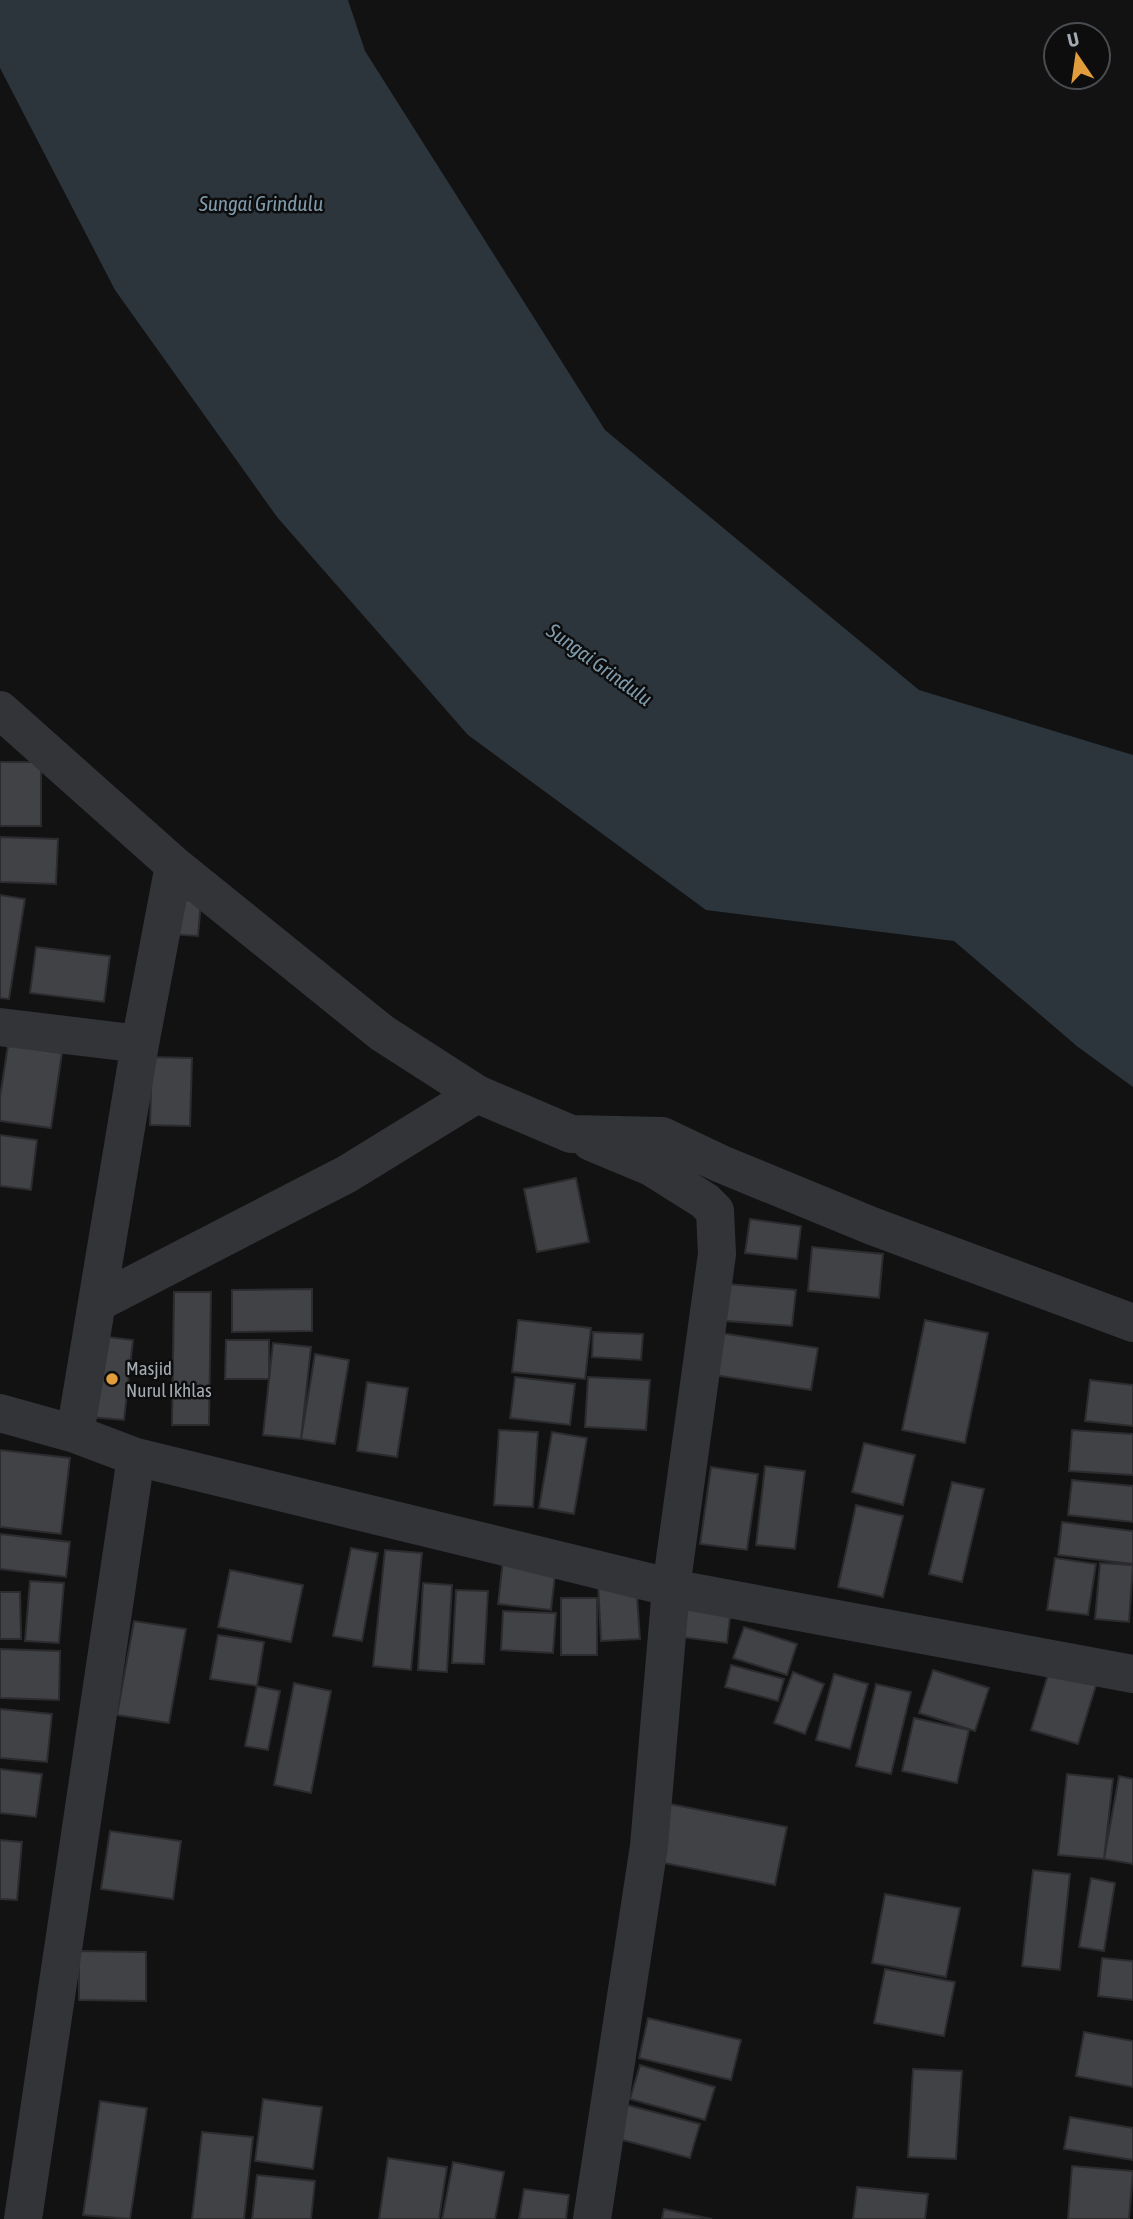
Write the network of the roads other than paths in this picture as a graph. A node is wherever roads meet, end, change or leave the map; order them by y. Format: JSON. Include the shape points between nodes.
{"nodes":[{"id":1,"x":0,"y":710,"type":"edge"},
{"id":2,"x":174,"y":864,"type":"junction"},
{"id":3,"x":0,"y":1027,"type":"edge"},
{"id":4,"x":140,"y":1044,"type":"junction"},
{"id":5,"x":477,"y":1094,"type":"junction"},
{"id":6,"x":571,"y":1134,"type":"junction"},
{"id":7,"x":97,"y":1303,"type":"junction"},
{"id":8,"x":1133,"y":1323,"type":"edge"},
{"id":9,"x":0,"y":1413,"type":"edge"},
{"id":10,"x":75,"y":1434,"type":"junction"},
{"id":11,"x":136,"y":1457,"type":"junction"},
{"id":12,"x":671,"y":1588,"type":"junction"},
{"id":13,"x":1133,"y":1674,"type":"edge"},
{"id":14,"x":23,"y":2219,"type":"edge"},
{"id":15,"x":592,"y":2219,"type":"edge"}],
"edges":[{"from":1,"to":2,"type":"street"},
{"from":2,"to":4,"type":"street"},
{"from":2,"to":5,"type":"street","via":[[382,1033]]},
{"from":3,"to":4,"type":"street"},
{"from":4,"to":7,"type":"street"},
{"from":5,"to":6,"type":"street"},
{"from":5,"to":7,"type":"street","via":[[347,1174]]},
{"from":6,"to":8,"type":"street","via":[[663,1136],[872,1226]]},
{"from":6,"to":12,"type":"street","via":[[650,1167],[715,1211],[717,1254]]},
{"from":7,"to":10,"type":"street"},
{"from":9,"to":10,"type":"street"},
{"from":10,"to":11,"type":"street"},
{"from":11,"to":12,"type":"street"},
{"from":11,"to":14,"type":"street"},
{"from":12,"to":13,"type":"street"},
{"from":12,"to":15,"type":"street","via":[[649,1846]]}]}
